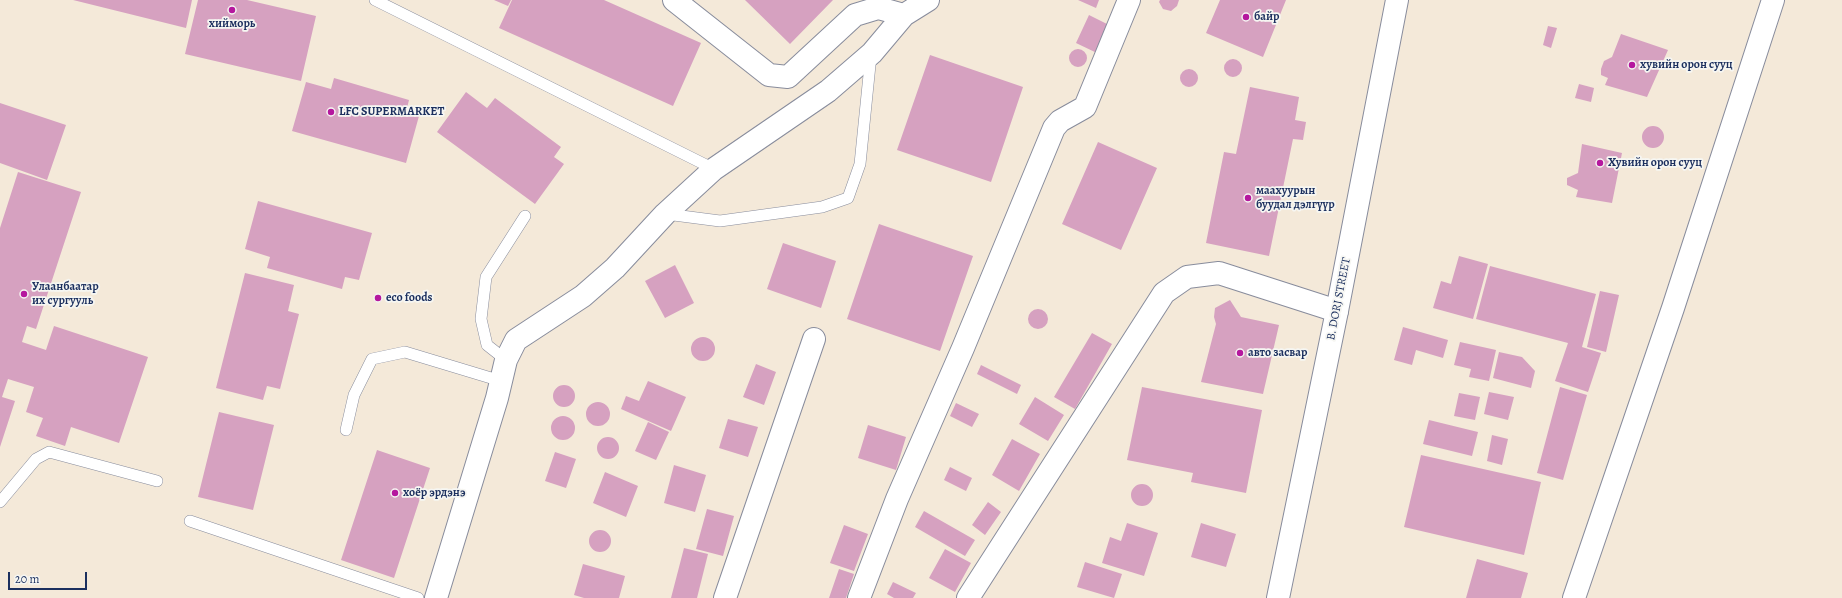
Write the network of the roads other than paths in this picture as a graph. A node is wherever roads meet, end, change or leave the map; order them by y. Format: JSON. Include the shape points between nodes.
{"nodes":[{"id":1,"x":375,"y":0,"type":"edge"},
{"id":2,"x":674,"y":0,"type":"edge"},
{"id":3,"x":928,"y":0,"type":"edge"},
{"id":4,"x":1129,"y":0,"type":"edge"},
{"id":5,"x":1397,"y":0,"type":"edge"},
{"id":6,"x":1773,"y":0,"type":"edge"},
{"id":7,"x":904,"y":15,"type":"junction"},
{"id":8,"x":872,"y":53,"type":"junction"},
{"id":9,"x":714,"y":169,"type":"junction"},
{"id":10,"x":665,"y":214,"type":"junction"},
{"id":11,"x":525,"y":216,"type":"dead end"},
{"id":12,"x":1337,"y":311,"type":"junction"},
{"id":13,"x":814,"y":338,"type":"dead end"},
{"id":14,"x":506,"y":360,"type":"junction"},
{"id":15,"x":501,"y":381,"type":"junction"},
{"id":16,"x":346,"y":430,"type":"dead end"},
{"id":17,"x":157,"y":481,"type":"dead end"},
{"id":18,"x":0,"y":502,"type":"edge"},
{"id":19,"x":190,"y":521,"type":"dead end"},
{"id":20,"x":418,"y":598,"type":"edge"},
{"id":21,"x":436,"y":598,"type":"edge"},
{"id":22,"x":725,"y":598,"type":"edge"},
{"id":23,"x":859,"y":598,"type":"edge"},
{"id":24,"x":968,"y":598,"type":"edge"},
{"id":25,"x":1278,"y":598,"type":"edge"},
{"id":26,"x":1574,"y":598,"type":"edge"}],
"edges":[{"from":1,"to":9,"type":"lane"},
{"from":2,"to":7,"type":"street","via":[[769,75],[788,77],[855,15],[878,8]]},
{"from":3,"to":7,"type":"street"},
{"from":4,"to":23,"type":"street","via":[[1085,107],[1060,121],[1054,128],[897,499]]},
{"from":5,"to":12,"type":"street","name":"B. DORJ STREET"},
{"from":6,"to":26,"type":"street","via":[[1676,301]]},
{"from":7,"to":8,"type":"street"},
{"from":8,"to":9,"type":"street","via":[[828,91]]},
{"from":8,"to":10,"type":"lane","via":[[860,164],[848,198],[822,207],[720,221]]},
{"from":9,"to":10,"type":"street"},
{"from":10,"to":14,"type":"street","via":[[615,268],[583,296],[516,340]]},
{"from":11,"to":14,"type":"lane","via":[[486,277],[481,320],[487,345]]},
{"from":12,"to":24,"type":"street","via":[[1219,273],[1188,277],[1164,293]]},
{"from":12,"to":25,"type":"street","name":"B. DORJ STREET"},
{"from":13,"to":22,"type":"street"},
{"from":14,"to":15,"type":"street"},
{"from":15,"to":16,"type":"lane","via":[[405,352],[372,359],[354,395]]},
{"from":15,"to":21,"type":"street"},
{"from":17,"to":18,"type":"lane","via":[[49,452],[36,459]]},
{"from":19,"to":20,"type":"lane"}]}
